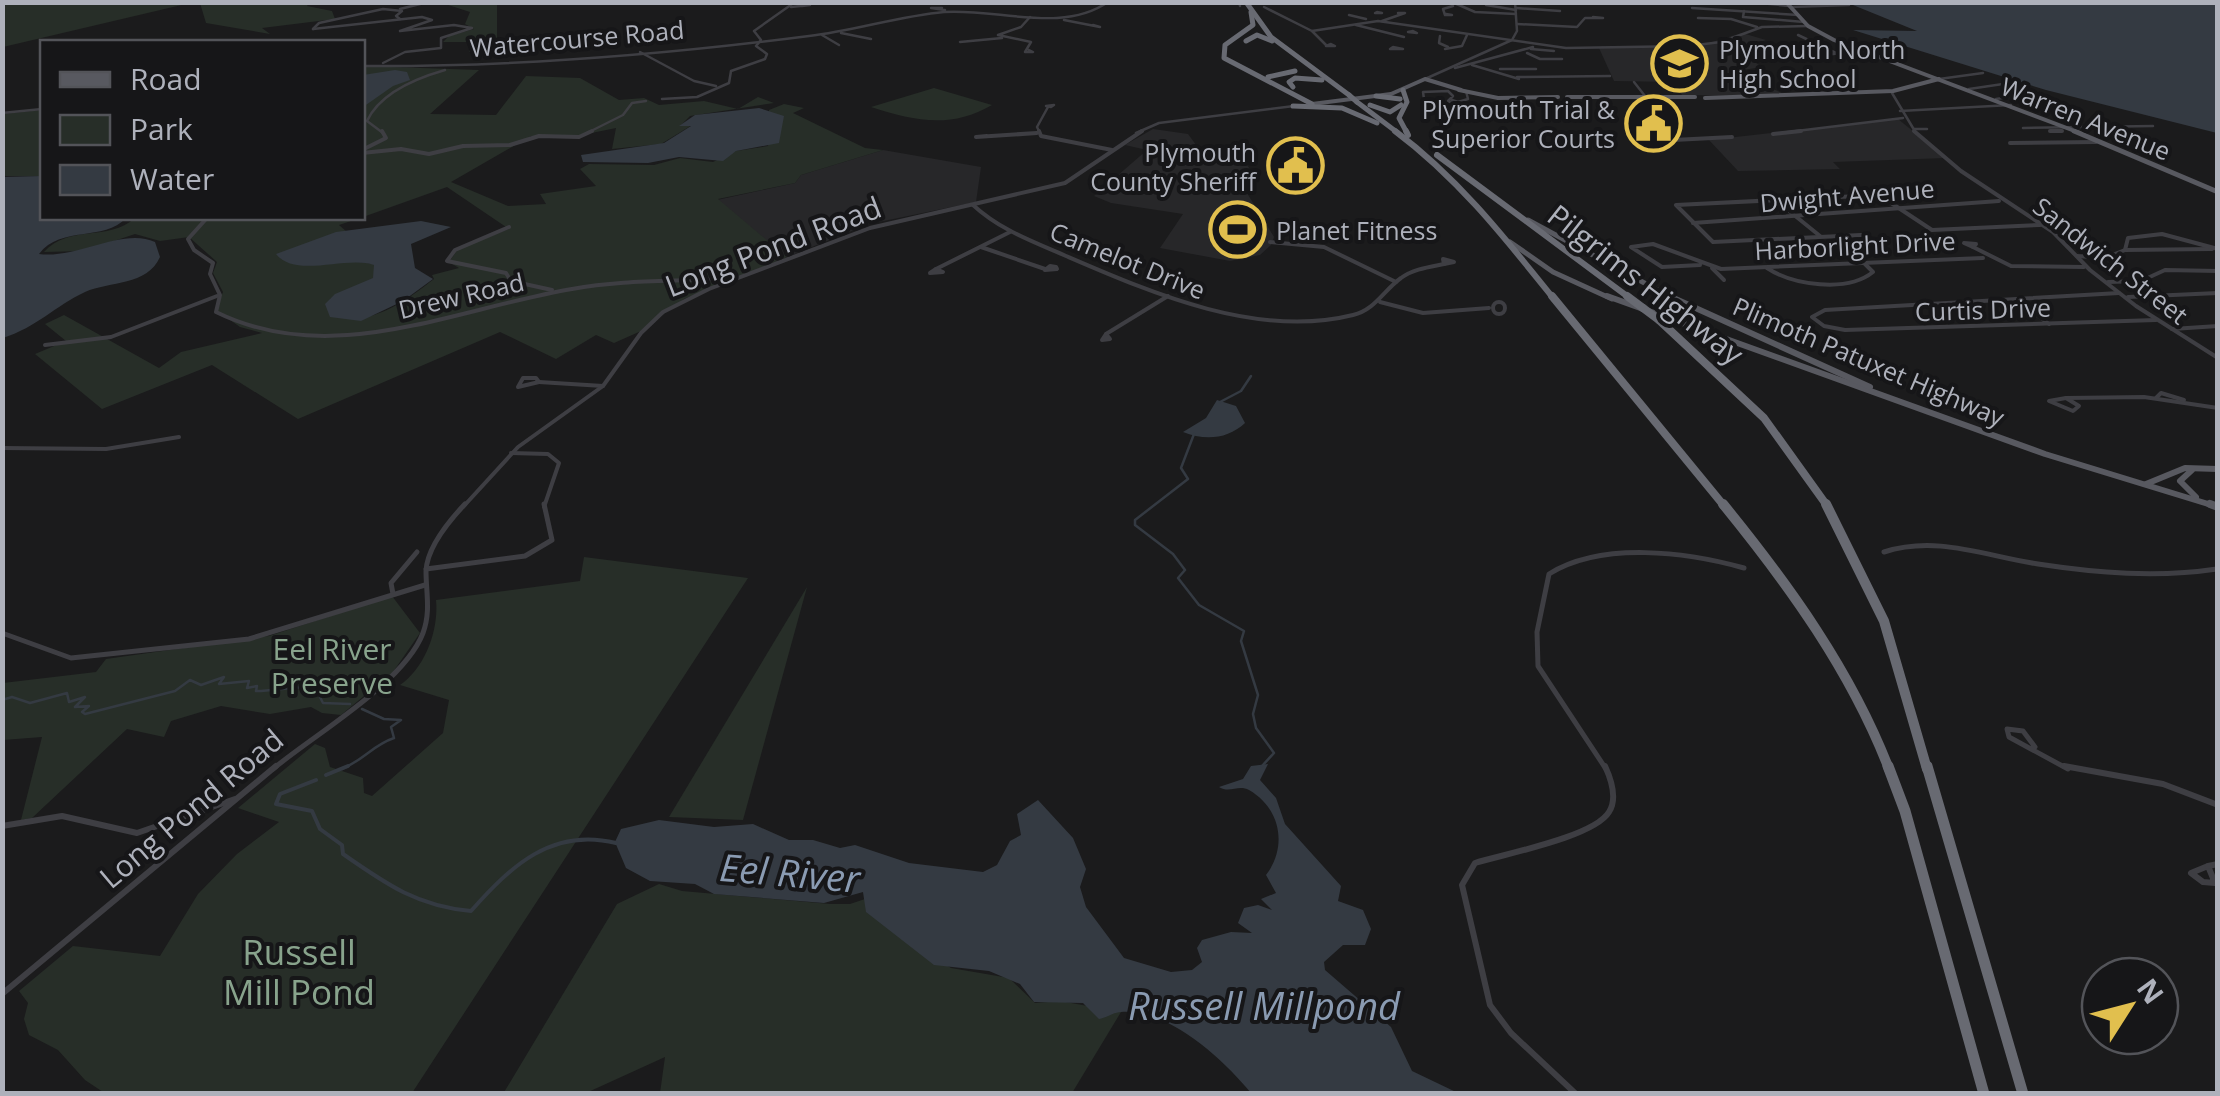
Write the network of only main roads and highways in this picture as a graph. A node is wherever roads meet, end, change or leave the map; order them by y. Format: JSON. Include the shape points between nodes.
{"nodes":[{"id":1,"x":1244,"y":3,"type":"edge"},
{"id":2,"x":1789,"y":5,"type":"edge"},
{"id":3,"x":1251,"y":12,"type":"junction"},
{"id":4,"x":1227,"y":43,"type":"junction"},
{"id":5,"x":1298,"y":58,"type":"junction"},
{"id":6,"x":1294,"y":72,"type":"dead end"},
{"id":7,"x":1251,"y":74,"type":"junction"},
{"id":8,"x":1286,"y":75,"type":"junction"},
{"id":9,"x":1939,"y":78,"type":"junction"},
{"id":10,"x":1424,"y":80,"type":"junction"},
{"id":11,"x":1412,"y":86,"type":"junction"},
{"id":12,"x":1442,"y":86,"type":"junction"},
{"id":13,"x":1293,"y":88,"type":"junction"},
{"id":14,"x":1464,"y":91,"type":"junction"},
{"id":15,"x":1390,"y":94,"type":"joint"},
{"id":16,"x":1402,"y":95,"type":"junction"},
{"id":17,"x":1376,"y":96,"type":"junction"},
{"id":18,"x":1353,"y":97,"type":"junction"},
{"id":19,"x":1307,"y":100,"type":"junction"},
{"id":20,"x":1327,"y":102,"type":"joint"},
{"id":21,"x":1408,"y":135,"type":"junction"},
{"id":22,"x":1430,"y":157,"type":"junction"},
{"id":23,"x":2218,"y":192,"type":"edge"},
{"id":24,"x":1502,"y":203,"type":"junction"},
{"id":25,"x":1502,"y":236,"type":"junction"},
{"id":26,"x":2010,"y":441,"type":"junction"},
{"id":27,"x":2218,"y":471,"type":"edge"},
{"id":28,"x":2125,"y":480,"type":"junction"},
{"id":29,"x":2215,"y":507,"type":"edge"},
{"id":30,"x":1984,"y":1094,"type":"edge"},
{"id":31,"x":2023,"y":1094,"type":"edge"}],
"edges":[{"from":1,"to":3,"type":"highway","name":"Pilgrims Highway"},
{"from":1,"to":18,"type":"highway","name":"Pilgrims Highway"},
{"from":2,"to":9,"type":"main road","via":[[1806,24],[1861,51]]},
{"from":3,"to":4,"type":"highway","via":[[1252,27]]},
{"from":3,"to":5,"type":"highway","name":"Pilgrims Highway"},
{"from":4,"to":5,"type":"highway","via":[[1264,36]]},
{"from":4,"to":7,"type":"highway","via":[[1224,58]]},
{"from":5,"to":18,"type":"highway","name":"Pilgrims Highway"},
{"from":6,"to":8,"type":"highway"},
{"from":7,"to":8,"type":"highway"},
{"from":7,"to":19,"type":"highway"},
{"from":8,"to":13,"type":"highway","via":[[1282,81]]},
{"from":9,"to":14,"type":"main road","via":[[1892,92],[1718,97],[1500,98]]},
{"from":9,"to":23,"type":"main road","name":"Warren Avenue"},
{"from":10,"to":11,"type":"main road"},
{"from":10,"to":12,"type":"main road"},
{"from":10,"to":14,"type":"main road"},
{"from":11,"to":12,"type":"main road"},
{"from":11,"to":16,"type":"main road"},
{"from":12,"to":14,"type":"main road"},
{"from":13,"to":18,"type":"highway","via":[[1290,80],[1312,77]]},
{"from":13,"to":19,"type":"highway"},
{"from":15,"to":16,"type":"highway"},
{"from":15,"to":17,"type":"main road"},
{"from":16,"to":17,"type":"highway"},
{"from":16,"to":18,"type":"highway","via":[[1392,112]]},
{"from":16,"to":21,"type":"highway","via":[[1407,102],[1398,119]]},
{"from":17,"to":20,"type":"main road"},
{"from":18,"to":21,"type":"highway","name":"Pilgrims Highway"},
{"from":18,"to":22,"type":"highway","name":"Pilgrims Highway"},
{"from":19,"to":20,"type":"highway"},
{"from":19,"to":22,"type":"highway","via":[[1294,106],[1357,112]]},
{"from":21,"to":24,"type":"highway","name":"Pilgrims Highway"},
{"from":22,"to":25,"type":"highway","name":"Pilgrims Highway"},
{"from":24,"to":26,"type":"main road","name":"Plimoth Patuxet Highway","via":[[1708,316]]},
{"from":24,"to":31,"type":"highway","name":"Pilgrims Highway","bridge":true,"via":[[1719,370],[1774,428],[1822,495],[1884,621]]},
{"from":25,"to":26,"type":"main road","name":"Plimoth Patuxet Highway","via":[[1594,292]]},
{"from":25,"to":30,"type":"highway","name":"Pilgrims Highway","via":[[1770,562],[1842,670],[1905,811]]},
{"from":26,"to":28,"type":"main road","name":"Plimoth Patuxet Highway"},
{"from":27,"to":28,"type":"main road","via":[[2185,468],[2154,484]]},
{"from":27,"to":29,"type":"main road","via":[[2193,470],[2180,480]]},
{"from":28,"to":29,"type":"main road","name":"Plimoth Patuxet Highway"}]}
